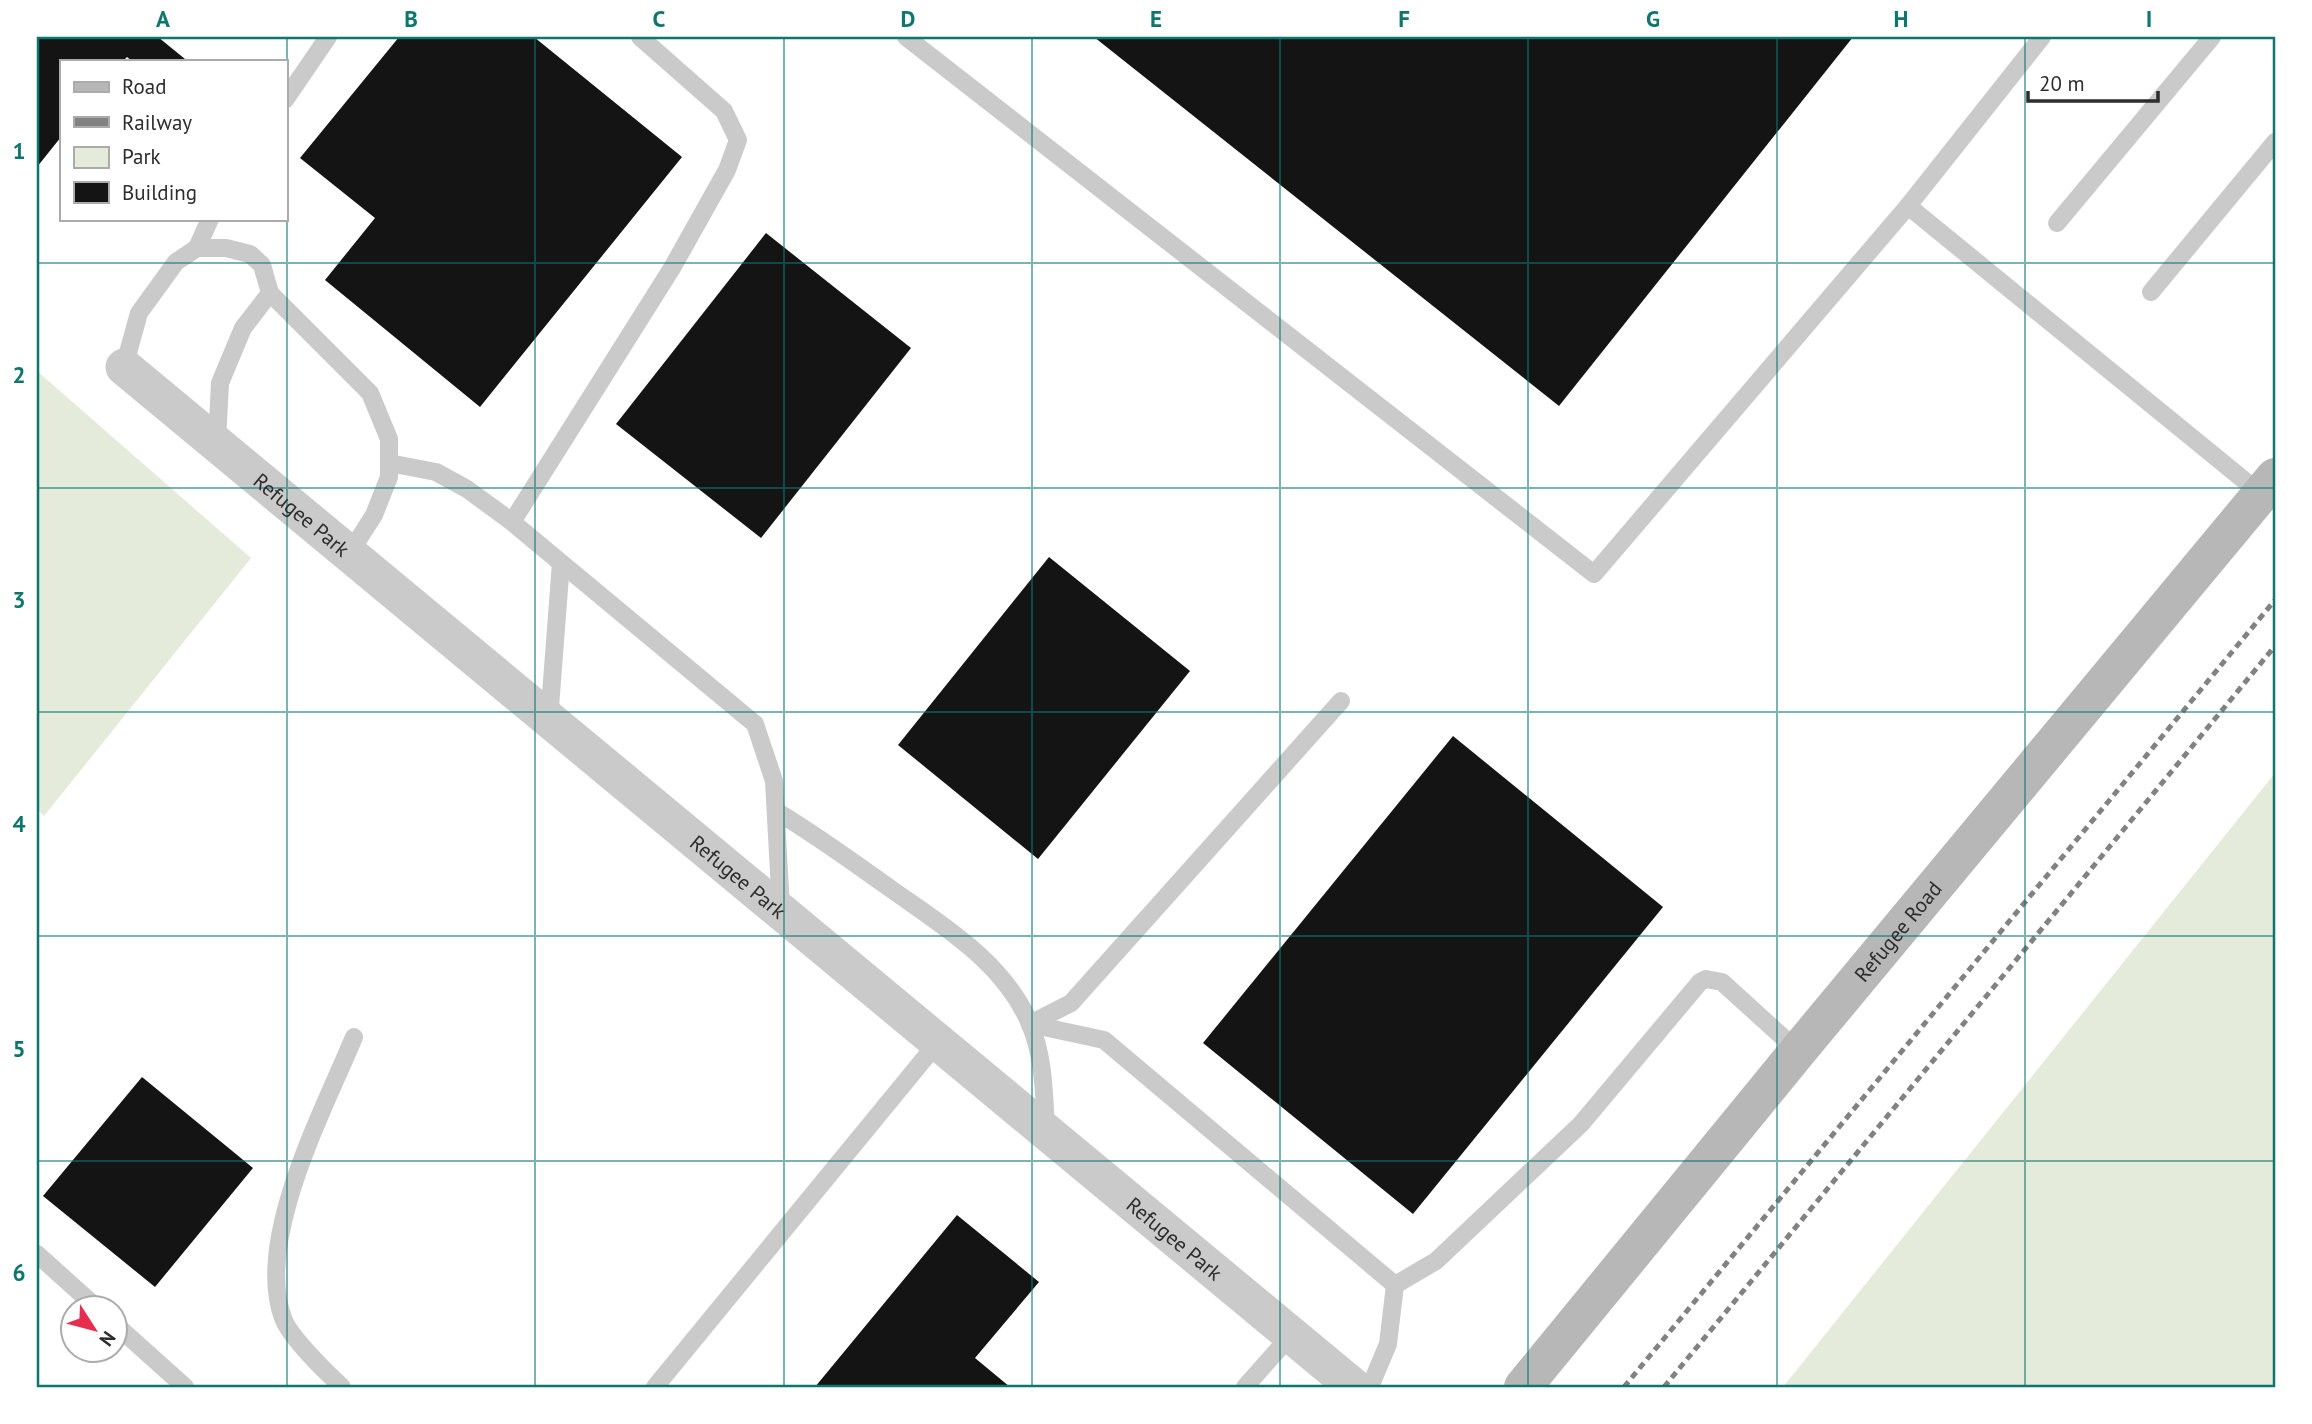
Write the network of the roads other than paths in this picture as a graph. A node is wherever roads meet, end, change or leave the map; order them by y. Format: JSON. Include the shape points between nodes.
{"nodes":[{"id":1,"x":328,"y":37,"type":"edge"},
{"id":2,"x":640,"y":37,"type":"edge"},
{"id":3,"x":906,"y":37,"type":"edge"},
{"id":4,"x":2042,"y":37,"type":"edge"},
{"id":5,"x":2213,"y":37,"type":"edge"},
{"id":6,"x":287,"y":97,"type":"edge"},
{"id":7,"x":2275,"y":142,"type":"edge"},
{"id":8,"x":1908,"y":206,"type":"junction"},
{"id":9,"x":210,"y":220,"type":"edge"},
{"id":10,"x":2057,"y":223,"type":"dead end"},
{"id":11,"x":197,"y":248,"type":"junction"},
{"id":12,"x":2151,"y":292,"type":"dead end"},
{"id":13,"x":270,"y":293,"type":"junction"},
{"id":14,"x":124,"y":367,"type":"joint"},
{"id":15,"x":216,"y":444,"type":"junction"},
{"id":16,"x":389,"y":463,"type":"junction"},
{"id":17,"x":2268,"y":486,"type":"edge"},
{"id":18,"x":512,"y":522,"type":"junction"},
{"id":19,"x":349,"y":554,"type":"junction"},
{"id":20,"x":561,"y":562,"type":"junction"},
{"id":21,"x":1341,"y":701,"type":"dead end"},
{"id":22,"x":549,"y":720,"type":"junction"},
{"id":23,"x":776,"y":811,"type":"junction"},
{"id":24,"x":781,"y":912,"type":"junction"},
{"id":25,"x":1030,"y":1024,"type":"junction"},
{"id":26,"x":354,"y":1037,"type":"dead end"},
{"id":27,"x":938,"y":1042,"type":"junction"},
{"id":28,"x":1798,"y":1051,"type":"junction"},
{"id":29,"x":1046,"y":1132,"type":"junction"},
{"id":30,"x":37,"y":1254,"type":"edge"},
{"id":31,"x":1395,"y":1284,"type":"junction"},
{"id":32,"x":81,"y":1294,"type":"edge"},
{"id":33,"x":1291,"y":1335,"type":"junction"},
{"id":34,"x":130,"y":1338,"type":"edge"},
{"id":35,"x":185,"y":1387,"type":"edge"},
{"id":36,"x":342,"y":1387,"type":"edge"},
{"id":37,"x":655,"y":1387,"type":"edge"},
{"id":38,"x":1245,"y":1387,"type":"edge"},
{"id":39,"x":1354,"y":1387,"type":"edge"},
{"id":40,"x":1370,"y":1387,"type":"edge"},
{"id":41,"x":1523,"y":1387,"type":"edge"}],
"edges":[{"from":1,"to":6,"type":"lane"},
{"from":2,"to":18,"type":"lane","via":[[724,111],[738,140],[727,170],[672,268]]},
{"from":3,"to":8,"type":"lane","via":[[1594,574]]},
{"from":4,"to":8,"type":"lane"},
{"from":5,"to":10,"type":"lane"},
{"from":7,"to":12,"type":"lane"},
{"from":8,"to":17,"type":"lane"},
{"from":9,"to":11,"type":"lane"},
{"from":11,"to":13,"type":"lane","via":[[250,254],[262,265]]},
{"from":11,"to":14,"type":"lane","via":[[176,262],[139,313]]},
{"from":13,"to":15,"type":"lane","via":[[243,327],[220,383]]},
{"from":13,"to":16,"type":"lane","via":[[370,393],[389,439]]},
{"from":14,"to":15,"type":"street","name":"Refugee Park"},
{"from":15,"to":19,"type":"street","name":"Refugee Park"},
{"from":16,"to":18,"type":"lane","via":[[436,472]]},
{"from":16,"to":19,"type":"lane","via":[[374,515]]},
{"from":17,"to":28,"type":"main road","name":"Refugee Road"},
{"from":18,"to":20,"type":"lane"},
{"from":19,"to":22,"type":"street","name":"Refugee Park"},
{"from":20,"to":22,"type":"lane"},
{"from":20,"to":23,"type":"lane","via":[[755,724],[774,781]]},
{"from":21,"to":25,"type":"lane","via":[[1072,1003]]},
{"from":22,"to":24,"type":"street","name":"Refugee Park"},
{"from":23,"to":24,"type":"lane"},
{"from":23,"to":25,"type":"lane","via":[[814,833],[968,944],[1010,988]]},
{"from":24,"to":27,"type":"street","name":"Refugee Park"},
{"from":25,"to":29,"type":"lane","via":[[1043,1070]]},
{"from":25,"to":31,"type":"lane","via":[[1104,1040]]},
{"from":26,"to":36,"type":"lane","via":[[298,1172],[277,1245],[276,1294],[283,1321]]},
{"from":27,"to":29,"type":"street","name":"Refugee Park"},
{"from":27,"to":37,"type":"lane"},
{"from":28,"to":31,"type":"lane","via":[[1722,982],[1699,982],[1581,1124],[1436,1261]]},
{"from":28,"to":41,"type":"main road","name":"Refugee Road"},
{"from":29,"to":33,"type":"street","name":"Refugee Park"},
{"from":30,"to":32,"type":"lane"},
{"from":31,"to":40,"type":"lane","via":[[1388,1344]]},
{"from":33,"to":38,"type":"lane"},
{"from":33,"to":39,"type":"street","name":"Refugee Park"},
{"from":34,"to":35,"type":"lane"}]}
